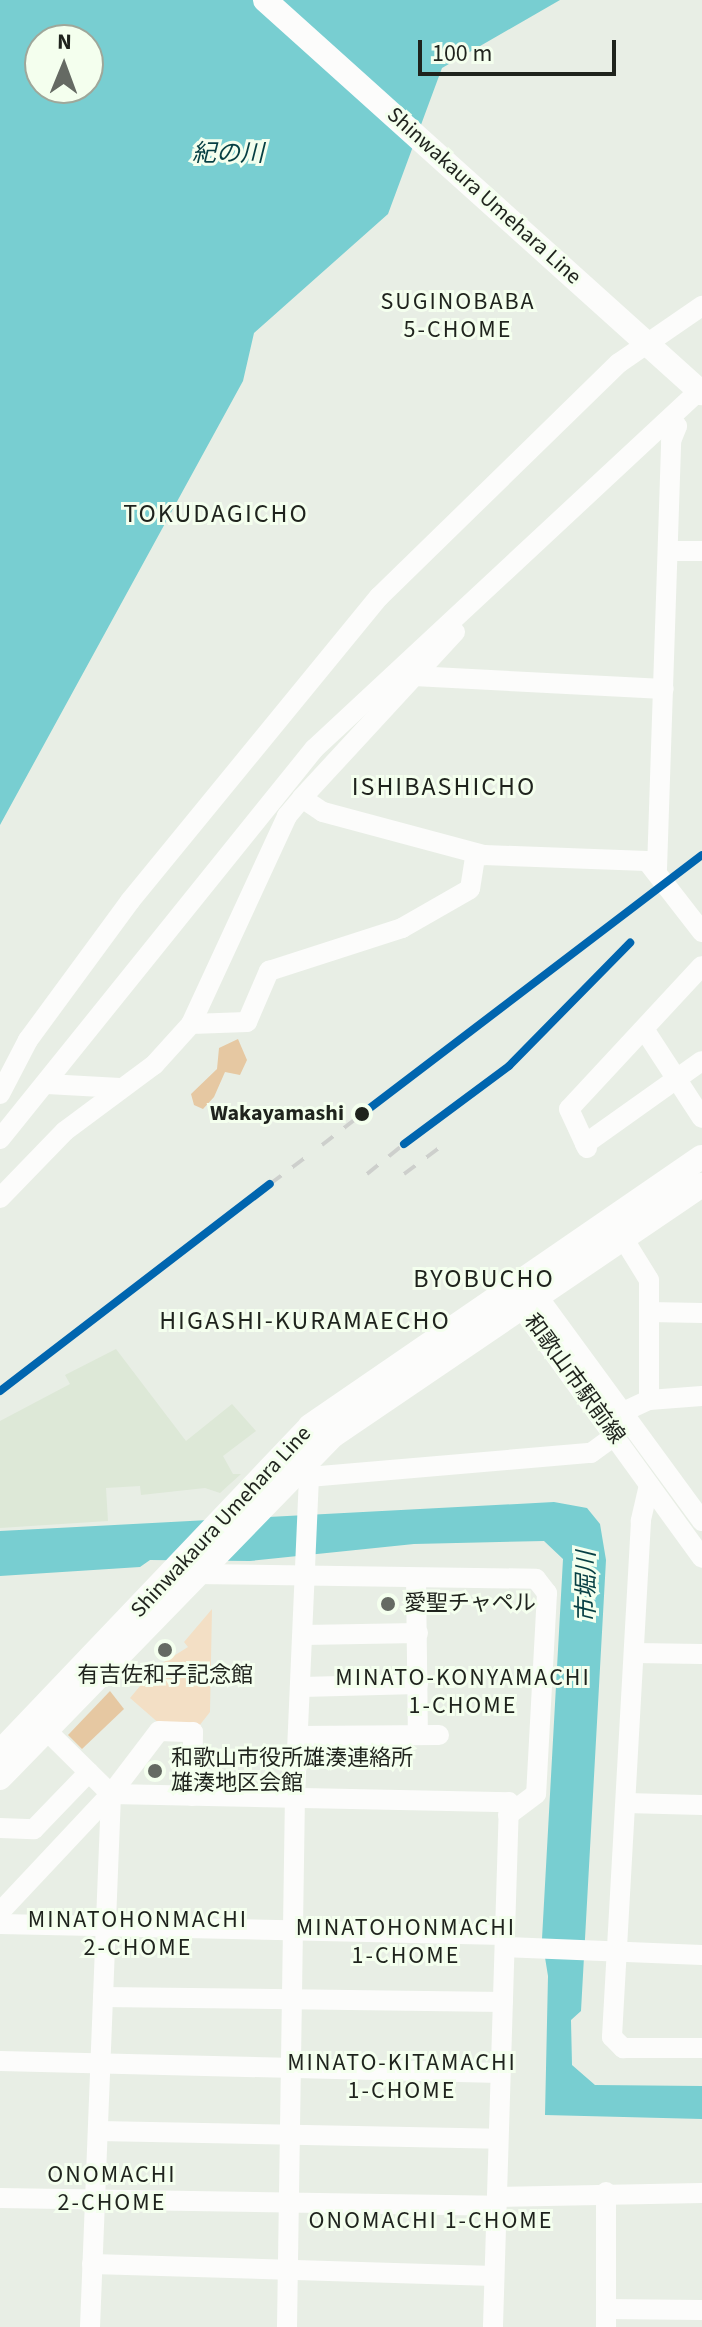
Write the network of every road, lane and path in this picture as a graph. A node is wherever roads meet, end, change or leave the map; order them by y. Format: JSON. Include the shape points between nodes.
{"nodes":[{"id":1,"x":265,"y":0,"type":"edge"},
{"id":2,"x":702,"y":306,"type":"edge"},
{"id":3,"x":699,"y":390,"type":"edge"},
{"id":4,"x":670,"y":419,"type":"junction"},
{"id":5,"x":668,"y":551,"type":"junction"},
{"id":6,"x":702,"y":551,"type":"edge"},
{"id":7,"x":459,"y":610,"type":"junction"},
{"id":8,"x":414,"y":676,"type":"junction"},
{"id":9,"x":664,"y":689,"type":"junction"},
{"id":10,"x":302,"y":798,"type":"junction"},
{"id":11,"x":476,"y":853,"type":"junction"},
{"id":12,"x":657,"y":869,"type":"junction"},
{"id":13,"x":702,"y":932,"type":"edge"},
{"id":14,"x":702,"y":966,"type":"edge"},
{"id":15,"x":191,"y":1024,"type":"junction"},
{"id":16,"x":644,"y":1029,"type":"junction"},
{"id":17,"x":702,"y":1061,"type":"edge"},
{"id":18,"x":675,"y":1079,"type":"junction"},
{"id":19,"x":47,"y":1084,"type":"junction"},
{"id":20,"x":120,"y":1088,"type":"junction"},
{"id":21,"x":0,"y":1094,"type":"edge"},
{"id":22,"x":702,"y":1118,"type":"edge"},
{"id":23,"x":0,"y":1139,"type":"edge"},
{"id":24,"x":702,"y":1157,"type":"edge"},
{"id":25,"x":701,"y":1187,"type":"edge"},
{"id":26,"x":0,"y":1198,"type":"edge"},
{"id":27,"x":623,"y":1238,"type":"junction"},
{"id":28,"x":525,"y":1295,"type":"junction"},
{"id":29,"x":649,"y":1312,"type":"junction"},
{"id":30,"x":702,"y":1313,"type":"edge"},
{"id":31,"x":702,"y":1396,"type":"edge"},
{"id":32,"x":649,"y":1400,"type":"junction"},
{"id":33,"x":623,"y":1412,"type":"junction"},
{"id":34,"x":614,"y":1436,"type":"junction"},
{"id":35,"x":297,"y":1474,"type":"junction"},
{"id":36,"x":256,"y":1484,"type":"junction"},
{"id":37,"x":649,"y":1485,"type":"junction"},
{"id":38,"x":244,"y":1511,"type":"junction"},
{"id":39,"x":702,"y":1520,"type":"edge"},
{"id":40,"x":702,"y":1558,"type":"edge"},
{"id":41,"x":191,"y":1571,"type":"junction"},
{"id":42,"x":305,"y":1572,"type":"junction"},
{"id":43,"x":416,"y":1578,"type":"junction"},
{"id":44,"x":418,"y":1633,"type":"junction"},
{"id":45,"x":304,"y":1635,"type":"junction"},
{"id":46,"x":635,"y":1653,"type":"junction"},
{"id":47,"x":702,"y":1654,"type":"edge"},
{"id":48,"x":418,"y":1684,"type":"junction"},
{"id":49,"x":302,"y":1687,"type":"junction"},
{"id":50,"x":46,"y":1730,"type":"junction"},
{"id":51,"x":298,"y":1736,"type":"junction"},
{"id":52,"x":0,"y":1752,"type":"edge"},
{"id":53,"x":89,"y":1772,"type":"junction"},
{"id":54,"x":0,"y":1778,"type":"edge"},
{"id":55,"x":111,"y":1794,"type":"junction"},
{"id":56,"x":192,"y":1796,"type":"junction"},
{"id":57,"x":295,"y":1797,"type":"junction"},
{"id":58,"x":626,"y":1803,"type":"junction"},
{"id":59,"x":702,"y":1805,"type":"edge"},
{"id":60,"x":508,"y":1815,"type":"junction"},
{"id":61,"x":0,"y":1828,"type":"edge"},
{"id":62,"x":0,"y":1912,"type":"edge"},
{"id":63,"x":0,"y":1924,"type":"edge"},
{"id":64,"x":105,"y":1927,"type":"junction"},
{"id":65,"x":293,"y":1930,"type":"junction"},
{"id":66,"x":505,"y":1941,"type":"junction"},
{"id":67,"x":609,"y":1953,"type":"junction"},
{"id":68,"x":702,"y":1955,"type":"edge"},
{"id":69,"x":103,"y":1997,"type":"junction"},
{"id":70,"x":292,"y":1999,"type":"junction"},
{"id":71,"x":503,"y":2002,"type":"junction"},
{"id":72,"x":702,"y":2048,"type":"edge"},
{"id":73,"x":0,"y":2061,"type":"edge"},
{"id":74,"x":101,"y":2064,"type":"junction"},
{"id":75,"x":291,"y":2067,"type":"junction"},
{"id":76,"x":500,"y":2073,"type":"junction"},
{"id":77,"x":98,"y":2131,"type":"junction"},
{"id":78,"x":290,"y":2135,"type":"junction"},
{"id":79,"x":498,"y":2139,"type":"junction"},
{"id":80,"x":606,"y":2192,"type":"junction"},
{"id":81,"x":702,"y":2193,"type":"edge"},
{"id":82,"x":0,"y":2198,"type":"edge"},
{"id":83,"x":497,"y":2201,"type":"junction"},
{"id":84,"x":94,"y":2202,"type":"junction"},
{"id":85,"x":289,"y":2203,"type":"junction"},
{"id":86,"x":92,"y":2264,"type":"junction"},
{"id":87,"x":288,"y":2269,"type":"junction"},
{"id":88,"x":494,"y":2276,"type":"junction"},
{"id":89,"x":702,"y":2310,"type":"edge"},
{"id":90,"x":606,"y":2318,"type":"edge"},
{"id":91,"x":90,"y":2327,"type":"edge"},
{"id":92,"x":287,"y":2327,"type":"edge"},
{"id":93,"x":493,"y":2327,"type":"edge"}],
"edges":[{"from":1,"to":3,"type":"main road","name":"Shinwakaura Umehara Line"},
{"from":2,"to":21,"type":"street","via":[[619,363],[379,597],[130,901],[28,1040]]},
{"from":3,"to":4,"type":"street"},
{"from":4,"to":5,"type":"street","via":[[677,426],[671,441]]},
{"from":4,"to":7,"type":"street"},
{"from":5,"to":6,"type":"street"},
{"from":5,"to":9,"type":"street"},
{"from":7,"to":8,"type":"street","via":[[460,626]]},
{"from":7,"to":19,"type":"street","via":[[314,749]]},
{"from":8,"to":9,"type":"street"},
{"from":8,"to":10,"type":"street"},
{"from":9,"to":12,"type":"street"},
{"from":10,"to":11,"type":"street","via":[[323,812]]},
{"from":10,"to":15,"type":"street","via":[[287,816]]},
{"from":11,"to":12,"type":"street","via":[[647,861]]},
{"from":11,"to":15,"type":"street","via":[[470,889],[402,928],[269,971],[247,1022]]},
{"from":12,"to":13,"type":"street"},
{"from":14,"to":16,"type":"street"},
{"from":15,"to":20,"type":"street","via":[[154,1065]]},
{"from":16,"to":18,"type":"street"},
{"from":16,"to":18,"type":"street","via":[[569,1109],[586,1146]]},
{"from":17,"to":18,"type":"street"},
{"from":18,"to":22,"type":"street"},
{"from":19,"to":20,"type":"street"},
{"from":19,"to":23,"type":"street"},
{"from":20,"to":26,"type":"street","via":[[65,1131]]},
{"from":24,"to":28,"type":"main road","name":"Shinwakaura Umehara Line"},
{"from":25,"to":27,"type":"main road","name":"Shinwakaura Umehara Line"},
{"from":27,"to":28,"type":"main road","name":"Shinwakaura Umehara Line"},
{"from":27,"to":29,"type":"street","via":[[649,1280]]},
{"from":28,"to":33,"type":"street","name":"和歌山市駅前線"},
{"from":28,"to":34,"type":"street","name":"和歌山市駅前線"},
{"from":28,"to":35,"type":"main road","name":"Shinwakaura Umehara Line","via":[[334,1435]]},
{"from":28,"to":36,"type":"main road","name":"Shinwakaura Umehara Line","via":[[310,1426]]},
{"from":29,"to":30,"type":"street"},
{"from":29,"to":32,"type":"street"},
{"from":31,"to":32,"type":"street"},
{"from":32,"to":33,"type":"street"},
{"from":33,"to":34,"type":"street"},
{"from":33,"to":39,"type":"street","name":"和歌山市駅前線"},
{"from":34,"to":35,"type":"street","via":[[591,1453]]},
{"from":34,"to":37,"type":"street","name":"和歌山市駅前線"},
{"from":35,"to":36,"type":"street"},
{"from":35,"to":38,"type":"main road","name":"Shinwakaura Umehara Line"},
{"from":35,"to":42,"type":"street","via":[[307,1504]]},
{"from":36,"to":38,"type":"main road","name":"Shinwakaura Umehara Line"},
{"from":37,"to":40,"type":"street","name":"和歌山市駅前線"},
{"from":37,"to":46,"type":"street","via":[[641,1521]]},
{"from":38,"to":41,"type":"main road","name":"Shinwakaura Umehara Line"},
{"from":41,"to":42,"type":"street"},
{"from":41,"to":50,"type":"main road"},
{"from":41,"to":52,"type":"main road","name":"Shinwakaura Umehara Line"},
{"from":42,"to":43,"type":"street"},
{"from":42,"to":45,"type":"street"},
{"from":43,"to":44,"type":"street"},
{"from":43,"to":60,"type":"street","via":[[536,1579],[547,1593],[536,1794]]},
{"from":44,"to":45,"type":"street"},
{"from":44,"to":48,"type":"street"},
{"from":45,"to":49,"type":"street"},
{"from":46,"to":47,"type":"street"},
{"from":46,"to":58,"type":"street"},
{"from":48,"to":49,"type":"street"},
{"from":48,"to":51,"type":"street","via":[[428,1735]]},
{"from":49,"to":51,"type":"street"},
{"from":50,"to":53,"type":"street"},
{"from":50,"to":54,"type":"main road"},
{"from":51,"to":57,"type":"street"},
{"from":53,"to":55,"type":"street"},
{"from":53,"to":61,"type":"street","via":[[34,1829]]},
{"from":55,"to":56,"type":"street"},
{"from":55,"to":56,"type":"street","via":[[159,1731],[182,1731],[193,1732]]},
{"from":55,"to":62,"type":"street"},
{"from":55,"to":64,"type":"street"},
{"from":56,"to":57,"type":"street"},
{"from":57,"to":60,"type":"street","via":[[509,1802]]},
{"from":57,"to":65,"type":"street"},
{"from":58,"to":59,"type":"street"},
{"from":58,"to":67,"type":"street"},
{"from":60,"to":66,"type":"street"},
{"from":63,"to":64,"type":"street"},
{"from":64,"to":65,"type":"street"},
{"from":64,"to":69,"type":"street"},
{"from":65,"to":66,"type":"street"},
{"from":65,"to":70,"type":"street"},
{"from":66,"to":67,"type":"street","via":[[533,1949]]},
{"from":66,"to":71,"type":"street"},
{"from":67,"to":68,"type":"street"},
{"from":67,"to":72,"type":"street","via":[[615,2043]]},
{"from":69,"to":70,"type":"street"},
{"from":69,"to":74,"type":"street"},
{"from":70,"to":71,"type":"street"},
{"from":70,"to":75,"type":"street"},
{"from":71,"to":76,"type":"street"},
{"from":73,"to":74,"type":"street"},
{"from":74,"to":75,"type":"street"},
{"from":74,"to":77,"type":"street"},
{"from":75,"to":76,"type":"street"},
{"from":75,"to":78,"type":"street"},
{"from":76,"to":79,"type":"street"},
{"from":77,"to":78,"type":"street"},
{"from":77,"to":84,"type":"street"},
{"from":78,"to":79,"type":"street"},
{"from":78,"to":85,"type":"street"},
{"from":79,"to":83,"type":"street"},
{"from":80,"to":81,"type":"street"},
{"from":80,"to":83,"type":"street"},
{"from":80,"to":90,"type":"street"},
{"from":82,"to":84,"type":"street"},
{"from":83,"to":85,"type":"street"},
{"from":83,"to":88,"type":"street"},
{"from":84,"to":85,"type":"street"},
{"from":84,"to":86,"type":"street"},
{"from":85,"to":87,"type":"street"},
{"from":86,"to":87,"type":"street"},
{"from":86,"to":91,"type":"street"},
{"from":87,"to":88,"type":"street"},
{"from":87,"to":92,"type":"street"},
{"from":88,"to":93,"type":"street"},
{"from":89,"to":90,"type":"street"}]}
